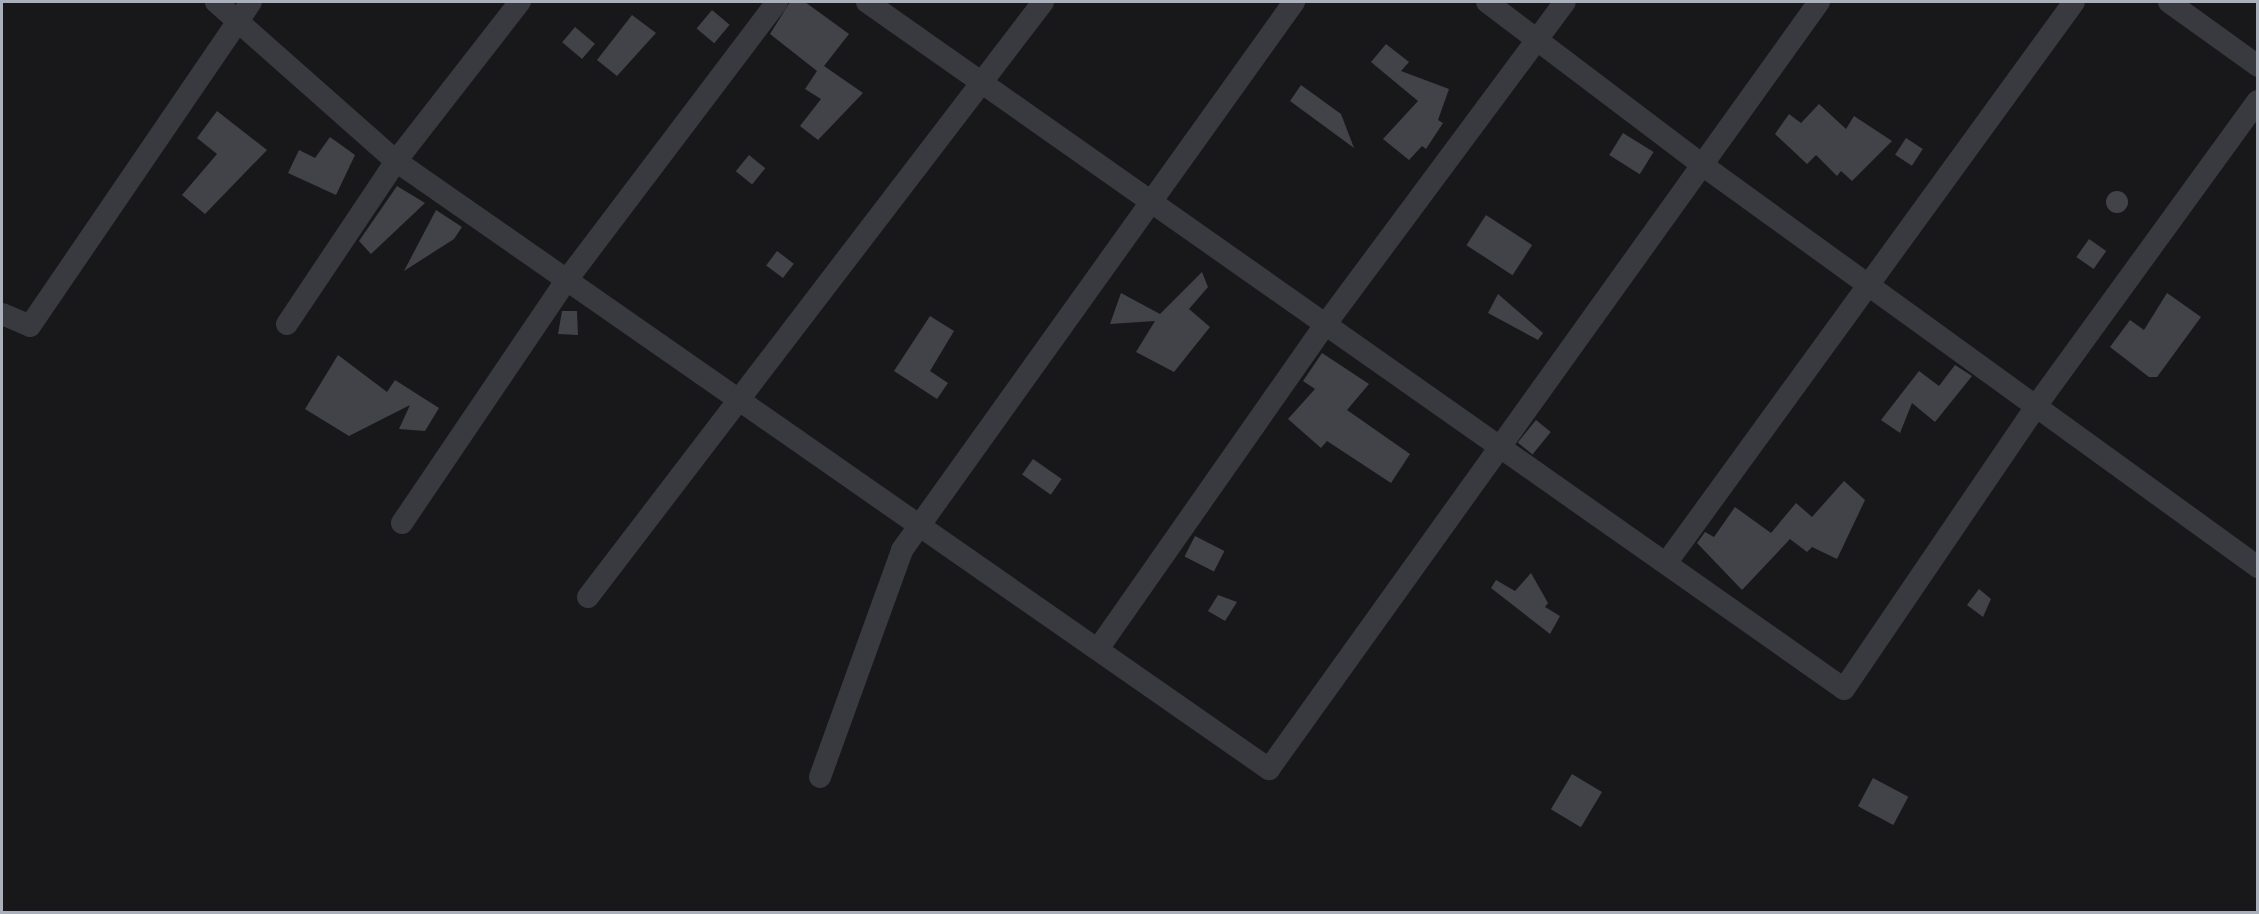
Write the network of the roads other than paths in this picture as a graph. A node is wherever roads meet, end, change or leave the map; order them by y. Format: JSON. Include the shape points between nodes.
{"nodes":[{"id":1,"x":216,"y":2,"type":"edge"},
{"id":2,"x":251,"y":2,"type":"edge"},
{"id":3,"x":520,"y":2,"type":"edge"},
{"id":4,"x":777,"y":2,"type":"edge"},
{"id":5,"x":867,"y":2,"type":"edge"},
{"id":6,"x":1043,"y":2,"type":"edge"},
{"id":7,"x":1294,"y":2,"type":"edge"},
{"id":8,"x":1487,"y":2,"type":"edge"},
{"id":9,"x":1565,"y":2,"type":"edge"},
{"id":10,"x":1819,"y":2,"type":"edge"},
{"id":11,"x":2074,"y":2,"type":"edge"},
{"id":12,"x":2169,"y":2,"type":"edge"},
{"id":13,"x":238,"y":20,"type":"junction"},
{"id":14,"x":1536,"y":41,"type":"junction"},
{"id":15,"x":2258,"y":66,"type":"edge"},
{"id":16,"x":983,"y":82,"type":"junction"},
{"id":17,"x":2258,"y":101,"type":"edge"},
{"id":18,"x":396,"y":161,"type":"junction"},
{"id":19,"x":1701,"y":164,"type":"junction"},
{"id":20,"x":1150,"y":198,"type":"junction"},
{"id":21,"x":566,"y":281,"type":"junction"},
{"id":22,"x":1868,"y":285,"type":"junction"},
{"id":23,"x":2,"y":314,"type":"edge"},
{"id":24,"x":1328,"y":321,"type":"junction"},
{"id":25,"x":287,"y":324,"type":"dead end"},
{"id":26,"x":738,"y":398,"type":"junction"},
{"id":27,"x":2036,"y":406,"type":"junction"},
{"id":28,"x":1500,"y":444,"type":"junction"},
{"id":29,"x":402,"y":523,"type":"dead end"},
{"id":30,"x":919,"y":525,"type":"junction"},
{"id":31,"x":1667,"y":562,"type":"junction"},
{"id":32,"x":2258,"y":567,"type":"edge"},
{"id":33,"x":588,"y":597,"type":"dead end"},
{"id":34,"x":1098,"y":649,"type":"junction"},
{"id":35,"x":820,"y":777,"type":"dead end"}],
"edges":[{"from":1,"to":13,"type":"street"},
{"from":2,"to":13,"type":"street"},
{"from":3,"to":18,"type":"street"},
{"from":4,"to":21,"type":"street"},
{"from":5,"to":16,"type":"street"},
{"from":6,"to":16,"type":"street"},
{"from":7,"to":20,"type":"street"},
{"from":8,"to":14,"type":"street"},
{"from":9,"to":14,"type":"street"},
{"from":10,"to":19,"type":"street"},
{"from":11,"to":22,"type":"street"},
{"from":12,"to":15,"type":"street"},
{"from":13,"to":18,"type":"street"},
{"from":13,"to":23,"type":"street","via":[[30,326]]},
{"from":14,"to":19,"type":"street"},
{"from":14,"to":24,"type":"street"},
{"from":16,"to":20,"type":"street"},
{"from":16,"to":26,"type":"street"},
{"from":17,"to":27,"type":"street"},
{"from":18,"to":21,"type":"street"},
{"from":18,"to":25,"type":"street"},
{"from":19,"to":22,"type":"street"},
{"from":19,"to":28,"type":"street"},
{"from":20,"to":24,"type":"street"},
{"from":20,"to":30,"type":"street"},
{"from":21,"to":26,"type":"street"},
{"from":21,"to":29,"type":"street"},
{"from":22,"to":27,"type":"street"},
{"from":22,"to":31,"type":"street"},
{"from":24,"to":28,"type":"street"},
{"from":24,"to":34,"type":"street"},
{"from":26,"to":30,"type":"street"},
{"from":26,"to":33,"type":"street"},
{"from":27,"to":31,"type":"street","via":[[1844,689]]},
{"from":27,"to":32,"type":"street"},
{"from":28,"to":31,"type":"street"},
{"from":28,"to":34,"type":"street","via":[[1269,769]]},
{"from":30,"to":34,"type":"street"},
{"from":30,"to":35,"type":"street","via":[[902,550]]}]}
